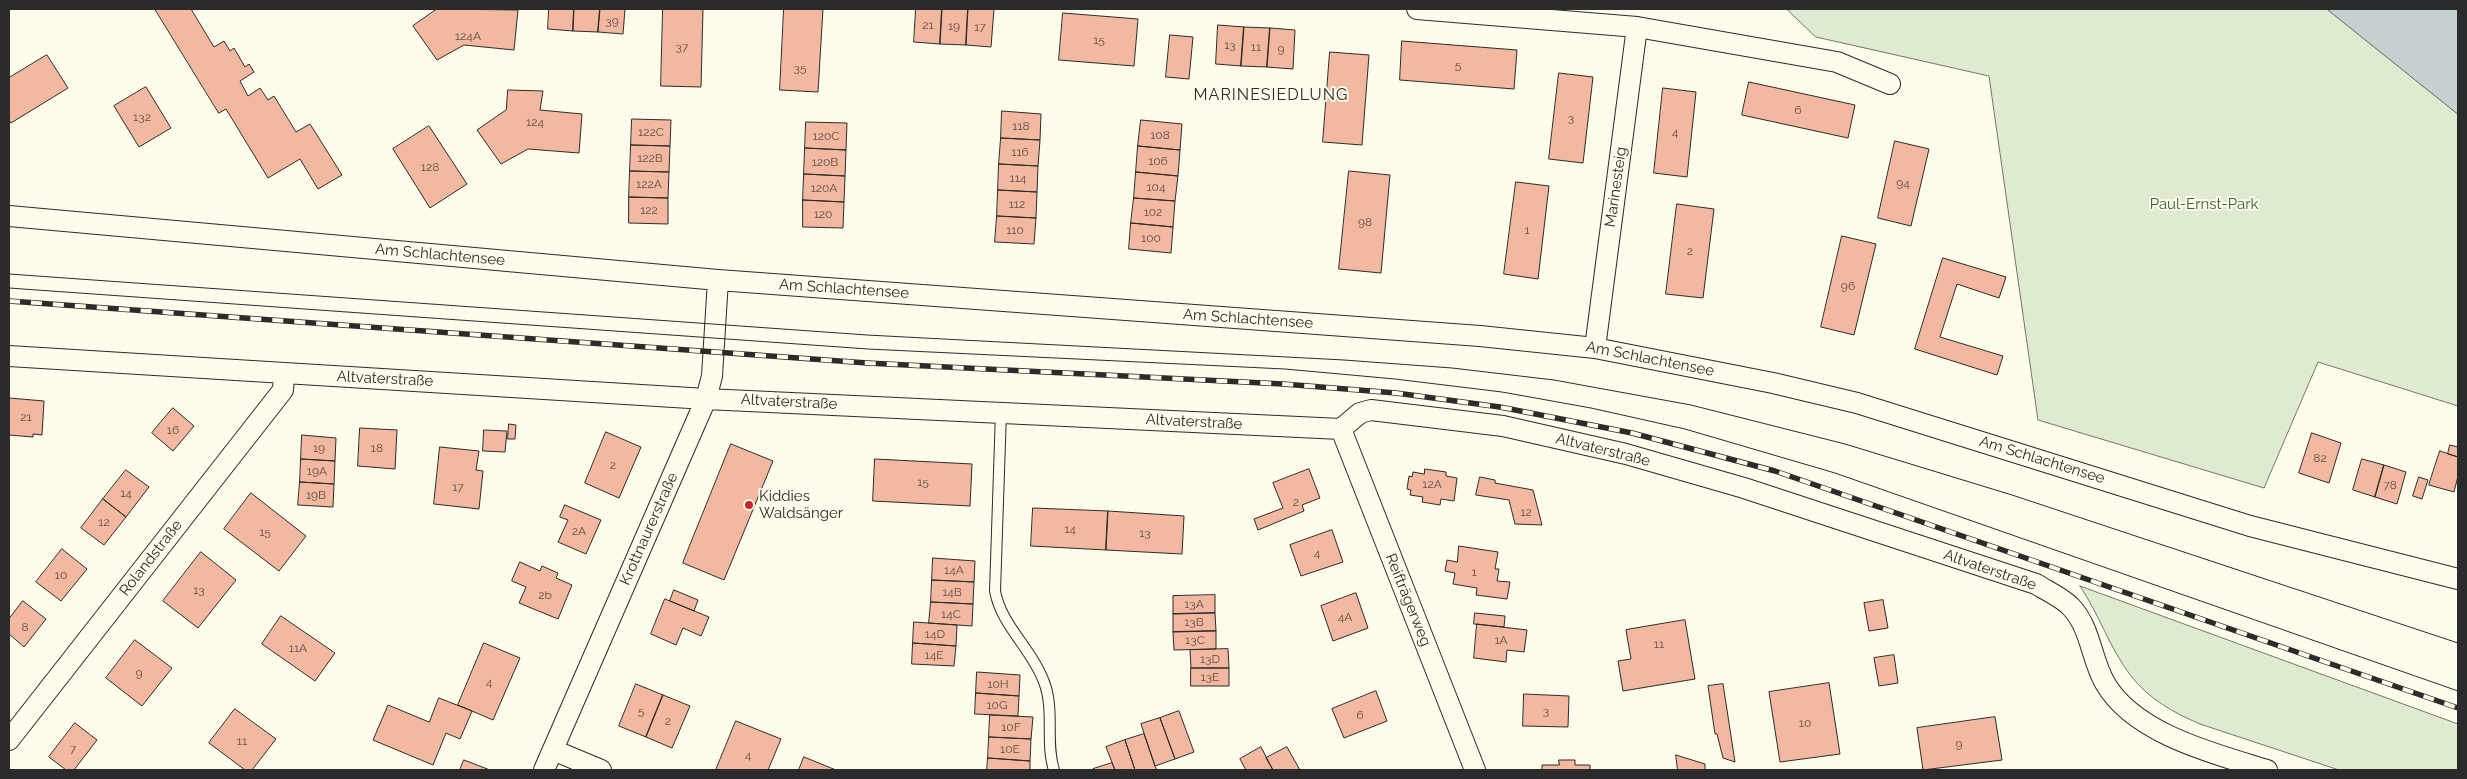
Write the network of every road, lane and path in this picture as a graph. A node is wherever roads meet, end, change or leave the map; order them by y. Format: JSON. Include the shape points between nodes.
{"nodes":[{"id":1,"x":1417,"y":9,"type":"edge"},
{"id":2,"x":1637,"y":27,"type":"junction"},
{"id":3,"x":1890,"y":84,"type":"dead end"},
{"id":4,"x":9,"y":216,"type":"edge"},
{"id":5,"x":718,"y":280,"type":"junction"},
{"id":6,"x":1595,"y":348,"type":"junction"},
{"id":7,"x":9,"y":356,"type":"edge"},
{"id":8,"x":284,"y":373,"type":"junction"},
{"id":9,"x":706,"y":399,"type":"junction"},
{"id":10,"x":1002,"y":412,"type":"junction"},
{"id":11,"x":1341,"y":429,"type":"junction"},
{"id":12,"x":2458,"y":579,"type":"edge"},
{"id":13,"x":9,"y":740,"type":"edge"},
{"id":14,"x":553,"y":750,"type":"junction"},
{"id":15,"x":544,"y":770,"type":"edge"},
{"id":16,"x":601,"y":770,"type":"edge"},
{"id":17,"x":1054,"y":770,"type":"edge"},
{"id":18,"x":1475,"y":770,"type":"edge"},
{"id":19,"x":2267,"y":770,"type":"edge"}],
"edges":[{"from":1,"to":2,"type":"street"},
{"from":2,"to":3,"type":"street","via":[[1837,62]]},
{"from":2,"to":6,"type":"street","name":"Marinesteig"},
{"from":4,"to":5,"type":"street","name":"Am Schlachtensee"},
{"from":5,"to":6,"type":"street","name":"Am Schlachtensee","via":[[1480,336]]},
{"from":5,"to":9,"type":"street","name":"Krottnaurerstraße","via":[[712,376]]},
{"from":6,"to":12,"type":"street","name":"Am Schlachtensee","via":[[1857,403],[2250,526]]},
{"from":7,"to":8,"type":"street","name":"Altvaterstraße"},
{"from":8,"to":9,"type":"street","name":"Altvaterstraße"},
{"from":8,"to":13,"type":"street","name":"Rolandstraße","via":[[283,390]]},
{"from":9,"to":10,"type":"street","name":"Altvaterstraße"},
{"from":9,"to":14,"type":"street","name":"Krottnaurerstraße"},
{"from":10,"to":11,"type":"street","name":"Altvaterstraße"},
{"from":10,"to":17,"type":"lane","via":[[998,606],[1045,682]]},
{"from":11,"to":18,"type":"street","name":"Reifträgerweg"},
{"from":11,"to":19,"type":"street","name":"Altvaterstraße","via":[[1360,413],[1371,410],[1503,426],[1626,454],[1744,488],[2036,584],[2070,606],[2083,623],[2105,684],[2146,724],[2205,750]]},
{"from":14,"to":15,"type":"street","name":"Krottnaurerstraße"},
{"from":14,"to":16,"type":"street"}]}
